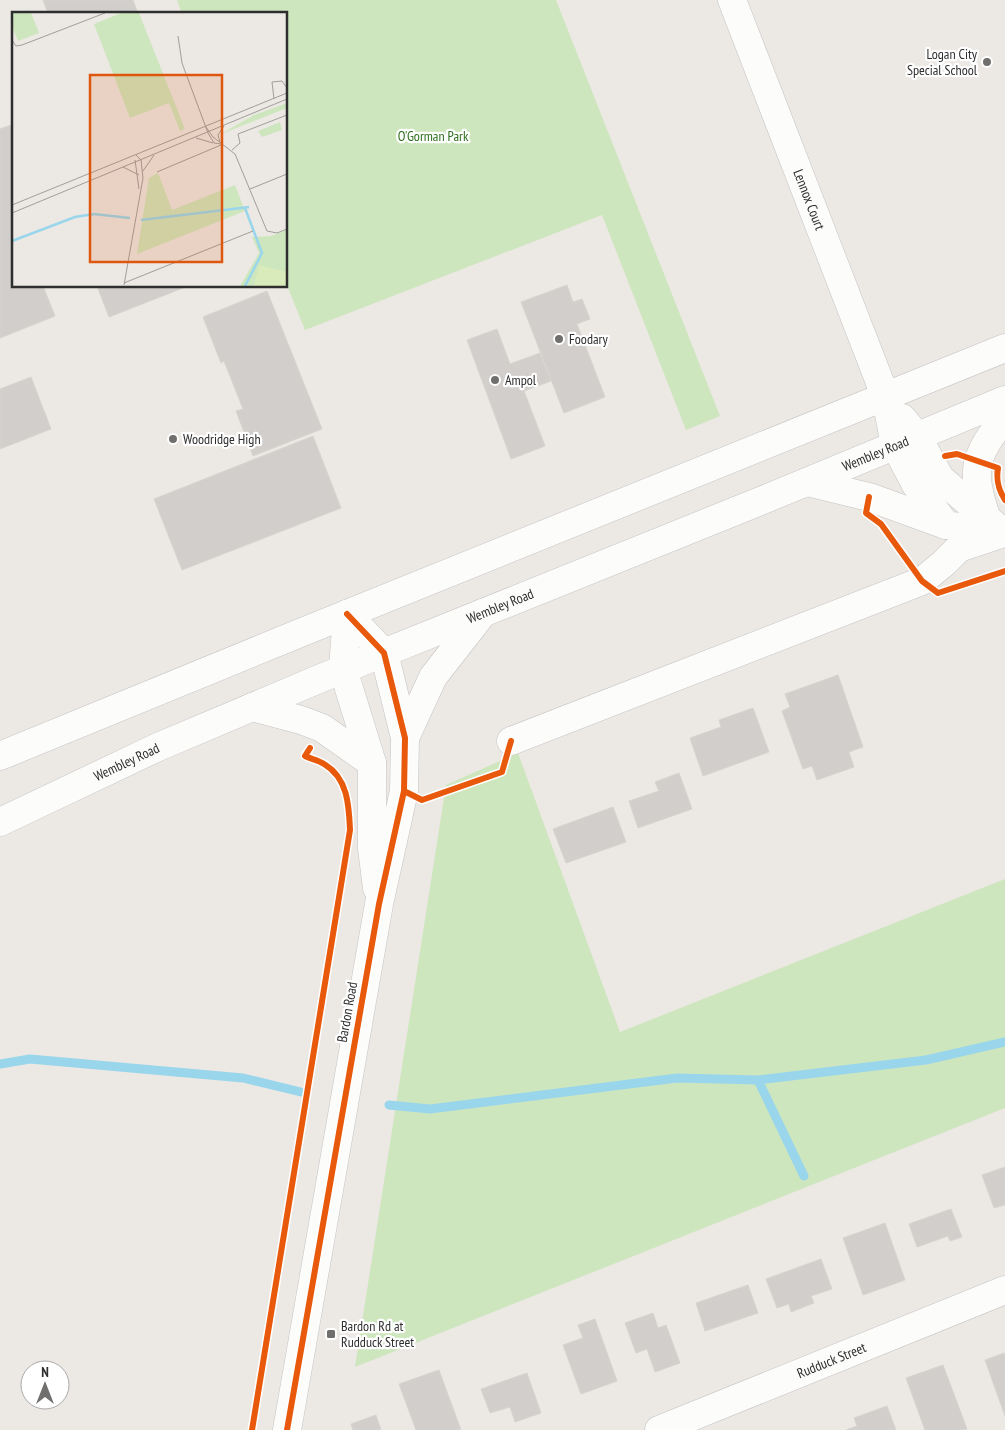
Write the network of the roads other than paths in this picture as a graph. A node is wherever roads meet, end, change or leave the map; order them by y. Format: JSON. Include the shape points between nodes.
{"nodes":[{"id":1,"x":732,"y":0,"type":"edge"},
{"id":2,"x":1005,"y":348,"type":"edge"},
{"id":3,"x":886,"y":398,"type":"junction"},
{"id":4,"x":1005,"y":400,"type":"edge"},
{"id":5,"x":1005,"y":416,"type":"edge"},
{"id":6,"x":906,"y":441,"type":"junction"},
{"id":7,"x":807,"y":482,"type":"junction"},
{"id":8,"x":946,"y":525,"type":"junction"},
{"id":9,"x":998,"y":528,"type":"edge"},
{"id":10,"x":483,"y":613,"type":"junction"},
{"id":11,"x":347,"y":614,"type":"junction"},
{"id":12,"x":384,"y":653,"type":"junction"},
{"id":13,"x":343,"y":669,"type":"junction"},
{"id":14,"x":252,"y":707,"type":"junction"},
{"id":15,"x":405,"y":738,"type":"junction"},
{"id":16,"x":512,"y":741,"type":"dead end"},
{"id":17,"x":0,"y":756,"type":"edge"},
{"id":18,"x":372,"y":763,"type":"junction"},
{"id":19,"x":0,"y":822,"type":"edge"},
{"id":20,"x":379,"y":904,"type":"junction"},
{"id":21,"x":1005,"y":1290,"type":"edge"},
{"id":22,"x":287,"y":1430,"type":"edge"},
{"id":23,"x":659,"y":1430,"type":"edge"}],
"edges":[{"from":1,"to":3,"type":"street","name":"Lennox Court"},
{"from":2,"to":3,"type":"street"},
{"from":3,"to":6,"type":"street","name":"Lennox Court"},
{"from":3,"to":11,"type":"street"},
{"from":4,"to":6,"type":"street","name":"Wembley Road"},
{"from":5,"to":9,"type":"street","via":[[982,449],[976,468],[977,490]]},
{"from":6,"to":7,"type":"street","name":"Wembley Road"},
{"from":6,"to":8,"type":"street","via":[[916,485]]},
{"from":6,"to":9,"type":"street","via":[[940,478]]},
{"from":7,"to":8,"type":"street","via":[[869,497]]},
{"from":7,"to":10,"type":"street","name":"Wembley Road"},
{"from":8,"to":9,"type":"street"},
{"from":9,"to":16,"type":"street","via":[[960,548],[922,581]]},
{"from":10,"to":12,"type":"street","name":"Wembley Road"},
{"from":10,"to":15,"type":"street","via":[[433,677]]},
{"from":11,"to":12,"type":"street","name":"Bardon Road"},
{"from":11,"to":13,"type":"street","name":"Bardon Road"},
{"from":11,"to":17,"type":"street"},
{"from":12,"to":13,"type":"street","name":"Wembley Road"},
{"from":12,"to":15,"type":"street","name":"Bardon Road"},
{"from":13,"to":14,"type":"street","name":"Wembley Road"},
{"from":13,"to":18,"type":"street","name":"Bardon Road"},
{"from":14,"to":18,"type":"street","via":[[322,728]]},
{"from":14,"to":19,"type":"street","name":"Wembley Road","via":[[158,747]]},
{"from":15,"to":20,"type":"street","name":"Bardon Road","via":[[404,792]]},
{"from":18,"to":20,"type":"street","name":"Bardon Road","via":[[372,848]]},
{"from":20,"to":22,"type":"street","name":"Bardon Road"},
{"from":21,"to":23,"type":"street","name":"Rudduck Street"}]}
